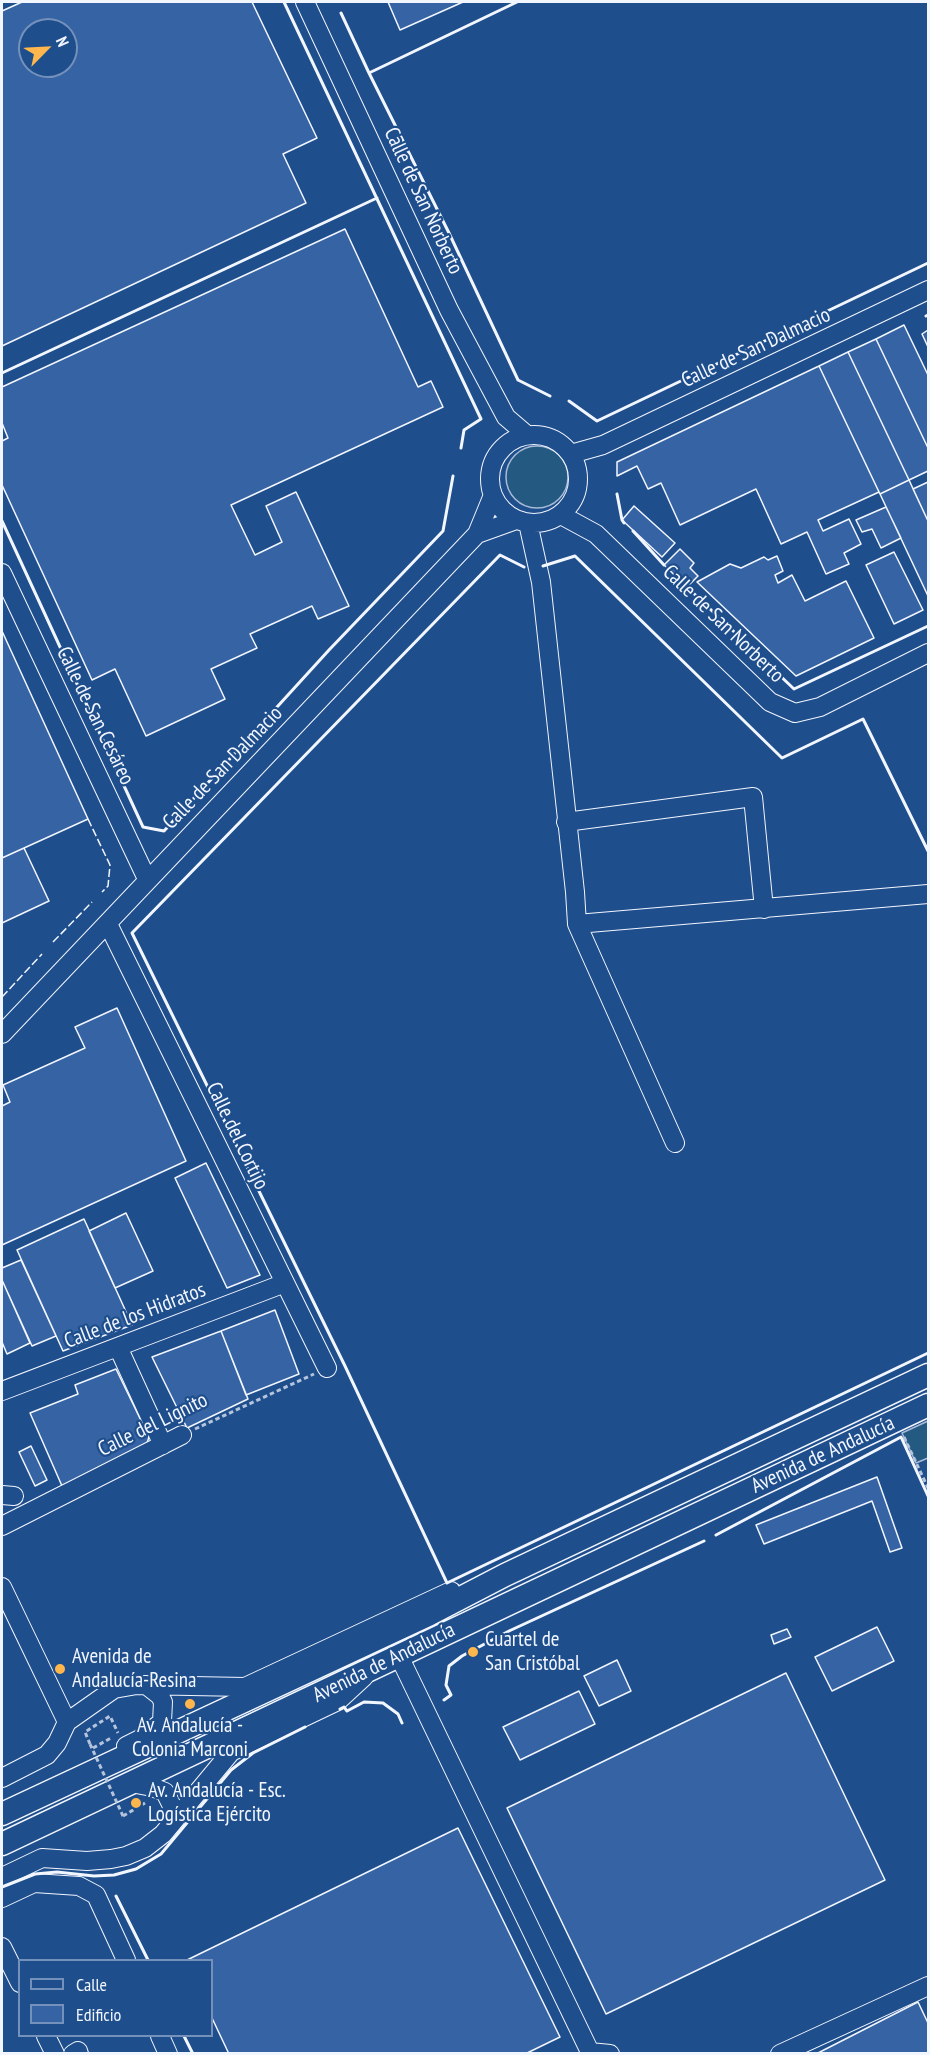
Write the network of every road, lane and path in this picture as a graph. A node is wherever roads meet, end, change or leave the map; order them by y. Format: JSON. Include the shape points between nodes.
{"nodes":[{"id":1,"x":304,"y":2,"type":"edge"},
{"id":2,"x":928,"y":290,"type":"edge"},
{"id":3,"x":506,"y":417,"type":"junction"},
{"id":4,"x":528,"y":435,"type":"junction"},
{"id":5,"x":504,"y":446,"type":"junction"},
{"id":6,"x":603,"y":446,"type":"junction"},
{"id":7,"x":571,"y":454,"type":"junction"},
{"id":8,"x":579,"y":477,"type":"junction"},
{"id":9,"x":493,"y":495,"type":"junction"},
{"id":10,"x":575,"y":498,"type":"junction"},
{"id":11,"x":561,"y":514,"type":"junction"},
{"id":12,"x":522,"y":522,"type":"junction"},
{"id":13,"x":477,"y":534,"type":"junction"},
{"id":14,"x":596,"y":534,"type":"junction"},
{"id":15,"x":2,"y":573,"type":"edge"},
{"id":16,"x":928,"y":653,"type":"edge"},
{"id":17,"x":566,"y":822,"type":"junction"},
{"id":18,"x":147,"y":879,"type":"junction"},
{"id":19,"x":928,"y":894,"type":"edge"},
{"id":20,"x":764,"y":909,"type":"junction"},
{"id":21,"x":108,"y":924,"type":"junction"},
{"id":22,"x":577,"y":924,"type":"junction"},
{"id":23,"x":2,"y":1034,"type":"edge"},
{"id":24,"x":675,"y":1143,"type":"dead end"},
{"id":25,"x":285,"y":1283,"type":"junction"},
{"id":26,"x":118,"y":1347,"type":"junction"},
{"id":27,"x":327,"y":1368,"type":"joint"},
{"id":28,"x":928,"y":1376,"type":"edge"},
{"id":29,"x":2,"y":1391,"type":"edge"},
{"id":30,"x":928,"y":1405,"type":"edge"},
{"id":31,"x":902,"y":1433,"type":"dead end"},
{"id":32,"x":182,"y":1435,"type":"joint"},
{"id":33,"x":163,"y":1444,"type":"junction"},
{"id":34,"x":928,"y":1488,"type":"edge"},
{"id":35,"x":2,"y":1526,"type":"edge"},
{"id":36,"x":504,"y":1575,"type":"junction"},
{"id":37,"x":2,"y":1587,"type":"edge"},
{"id":38,"x":399,"y":1656,"type":"junction"},
{"id":39,"x":370,"y":1670,"type":"junction"},
{"id":40,"x":146,"y":1685,"type":"junction"},
{"id":41,"x":67,"y":1722,"type":"junction"},
{"id":42,"x":92,"y":1746,"type":"junction"},
{"id":43,"x":2,"y":1778,"type":"edge"},
{"id":44,"x":131,"y":1783,"type":"junction"},
{"id":45,"x":150,"y":1799,"type":"dead end"},
{"id":46,"x":11,"y":1810,"type":"edge"},
{"id":47,"x":170,"y":1825,"type":"junction"},
{"id":48,"x":2,"y":1844,"type":"edge"},
{"id":49,"x":2,"y":1877,"type":"edge"},
{"id":50,"x":2,"y":1898,"type":"edge"},
{"id":51,"x":2,"y":1947,"type":"edge"},
{"id":52,"x":126,"y":1959,"type":"edge"},
{"id":53,"x":18,"y":1979,"type":"edge"},
{"id":54,"x":928,"y":1986,"type":"edge"},
{"id":55,"x":46,"y":2037,"type":"edge"},
{"id":56,"x":160,"y":2037,"type":"edge"},
{"id":57,"x":55,"y":2054,"type":"edge"},
{"id":58,"x":73,"y":2054,"type":"edge"},
{"id":59,"x":79,"y":2054,"type":"edge"},
{"id":60,"x":168,"y":2054,"type":"edge"},
{"id":61,"x":610,"y":2054,"type":"edge"},
{"id":62,"x":780,"y":2054,"type":"edge"}],
"edges":[{"from":1,"to":3,"type":"street","name":"Calle de San Norberto","via":[[449,310]]},
{"from":2,"to":6,"type":"street","name":"Calle de San Dalmacio"},
{"from":3,"to":4,"type":"street","name":"Calle de San Norberto"},
{"from":3,"to":5,"type":"street"},
{"from":4,"to":5,"type":"street"},
{"from":4,"to":7,"type":"street","via":[[559,442]]},
{"from":5,"to":9,"type":"street","via":[[494,461],[490,478]]},
{"from":6,"to":7,"type":"street","name":"Calle de San Dalmacio"},
{"from":6,"to":8,"type":"street","name":"Calle de San Dalmacio"},
{"from":7,"to":8,"type":"street"},
{"from":8,"to":10,"type":"street"},
{"from":9,"to":12,"type":"street","via":[[502,510]]},
{"from":9,"to":13,"type":"street","name":"Calle de San Dalmacio"},
{"from":10,"to":11,"type":"street"},
{"from":10,"to":14,"type":"street","name":"Calle de San Norberto"},
{"from":11,"to":12,"type":"street","via":[[540,523]]},
{"from":11,"to":14,"type":"street","name":"Calle de San Norberto"},
{"from":12,"to":13,"type":"street","name":"Calle de San Dalmacio"},
{"from":12,"to":17,"type":"street","via":[[541,582]]},
{"from":13,"to":18,"type":"street","name":"Calle de San Dalmacio"},
{"from":14,"to":16,"type":"street","name":"Calle de San Norberto","via":[[770,702],[795,713],[820,706]]},
{"from":15,"to":18,"type":"street","name":"Calle de San Cesáreo"},
{"from":17,"to":20,"type":"street","via":[[753,797]]},
{"from":17,"to":22,"type":"street"},
{"from":18,"to":21,"type":"street","name":"Calle de San Dalmacio"},
{"from":19,"to":20,"type":"street"},
{"from":20,"to":22,"type":"street"},
{"from":21,"to":23,"type":"street","name":"Calle de San Dalmacio"},
{"from":21,"to":25,"type":"street","name":"Calle del Cortijo"},
{"from":22,"to":24,"type":"street"},
{"from":25,"to":26,"type":"street","name":"Calle de los Hidratos"},
{"from":25,"to":27,"type":"street","name":"Calle del Cortijo"},
{"from":26,"to":29,"type":"street","name":"Calle de los Hidratos"},
{"from":26,"to":33,"type":"street"},
{"from":27,"to":32,"type":"path","name":"Calle del Lignito"},
{"from":28,"to":36,"type":"main road","name":"Avenida de Andalucía"},
{"from":30,"to":38,"type":"main road","name":"Avenida de Andalucía"},
{"from":31,"to":34,"type":"path"},
{"from":32,"to":33,"type":"street","name":"Calle del Lignito"},
{"from":33,"to":35,"type":"street","name":"Calle del Lignito"},
{"from":36,"to":40,"type":"street","name":"Avenida de Andalucía","via":[[467,1584],[245,1687]]},
{"from":36,"to":46,"type":"main road","name":"Avenida de Andalucía","via":[[428,1615]]},
{"from":37,"to":41,"type":"street"},
{"from":38,"to":39,"type":"main road","name":"Avenida de Andalucía"},
{"from":38,"to":61,"type":"street","via":[[590,2052]]},
{"from":39,"to":44,"type":"main road","name":"Avenida de Andalucía"},
{"from":39,"to":47,"type":"street","via":[[338,1701],[231,1752]]},
{"from":40,"to":41,"type":"street","name":"Avenida de Andalucía","via":[[114,1689]]},
{"from":40,"to":46,"type":"street","name":"Avenida de Andalucía","via":[[163,1702],[162,1722],[140,1739],[45,1783]]},
{"from":41,"to":43,"type":"street","name":"Avenida de Andalucía","via":[[47,1755]]},
{"from":42,"to":42,"type":"path","via":[[119,1734],[110,1716],[85,1732]]},
{"from":42,"to":45,"type":"path","bridge":true,"via":[[123,1816]]},
{"from":44,"to":47,"type":"street","via":[[165,1792],[172,1806]]},
{"from":44,"to":48,"type":"main road","name":"Avenida de Andalucía"},
{"from":47,"to":49,"type":"street","via":[[154,1842],[126,1856],[87,1861],[42,1858]]},
{"from":50,"to":52,"type":"street","via":[[33,1883],[79,1886],[96,1895]]},
{"from":51,"to":53,"type":"street"},
{"from":54,"to":62,"type":"street"},
{"from":55,"to":57,"type":"street"},
{"from":56,"to":60,"type":"street"},
{"from":58,"to":59,"type":"street"}]}
